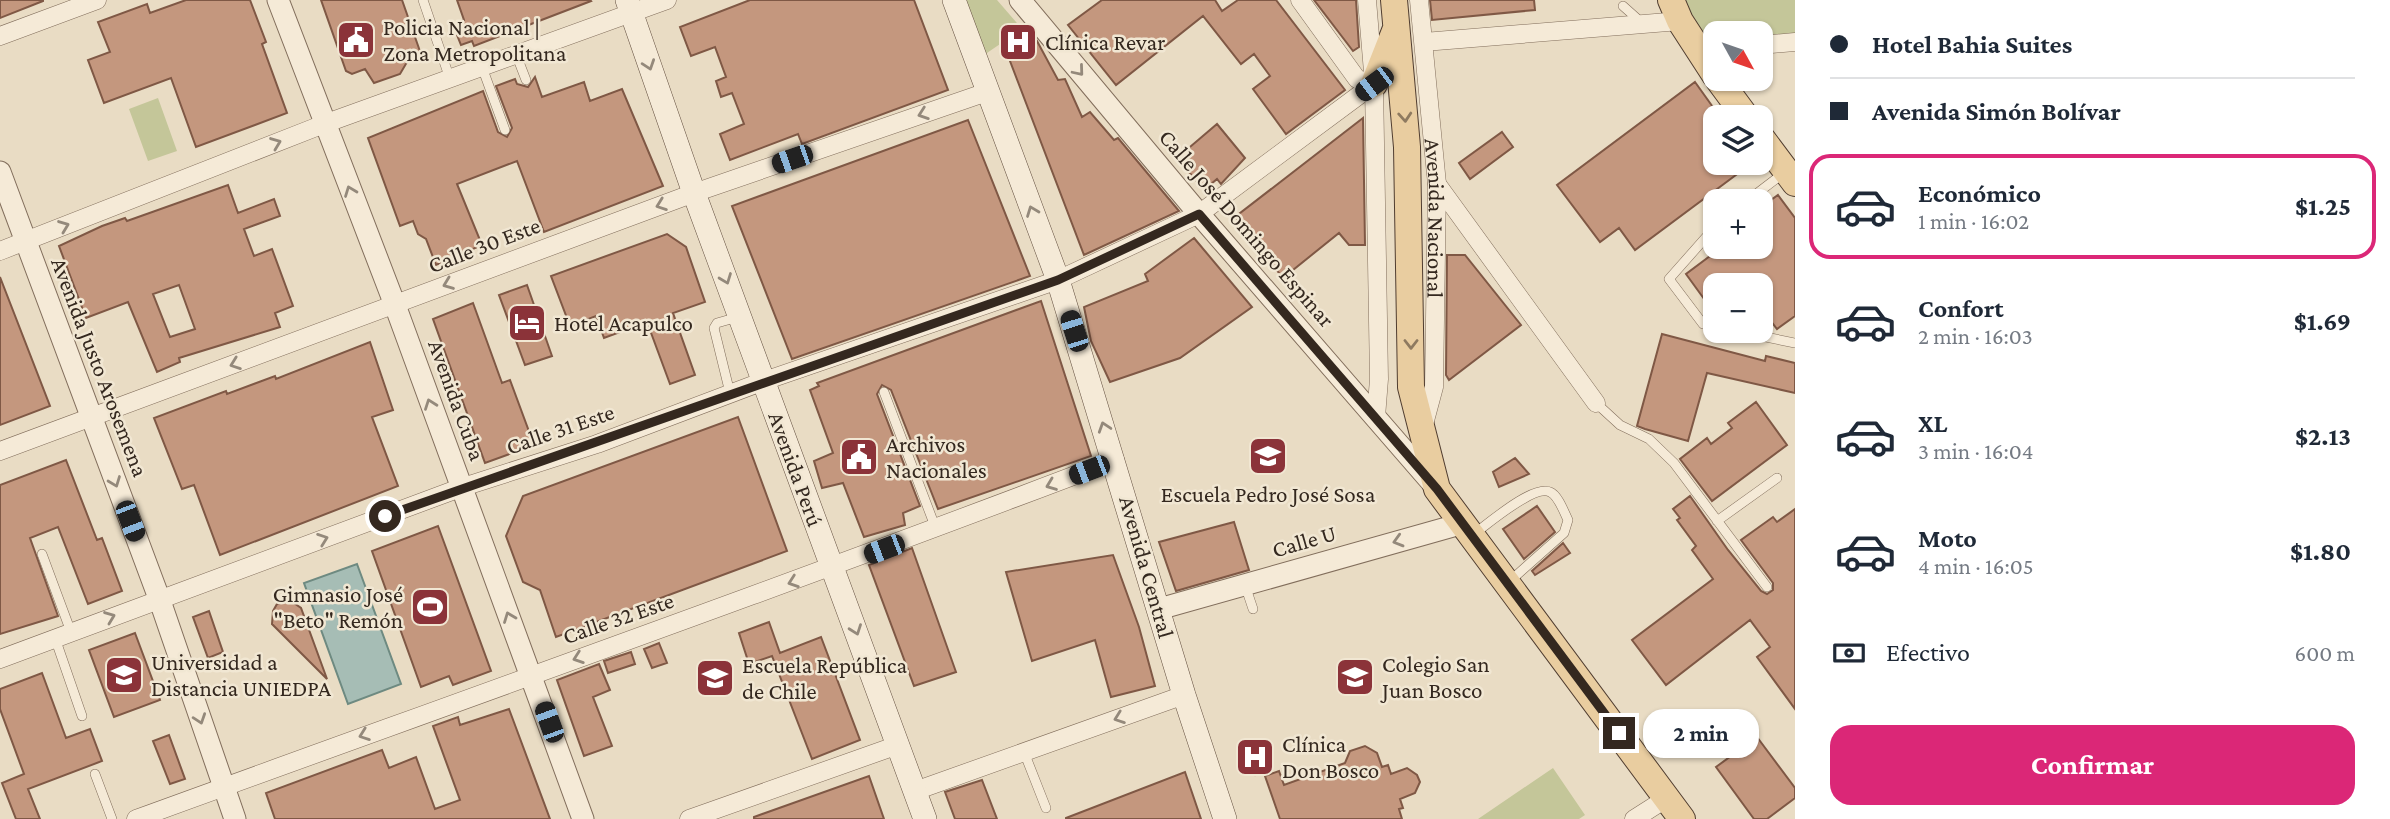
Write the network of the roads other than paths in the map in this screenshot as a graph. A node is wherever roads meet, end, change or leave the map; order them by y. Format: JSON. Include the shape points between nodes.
{"nodes":[{"id":1,"x":97,"y":0,"type":"edge"},
{"id":2,"x":278,"y":0,"type":"edge"},
{"id":3,"x":423,"y":0,"type":"edge"},
{"id":4,"x":667,"y":0,"type":"edge"},
{"id":5,"x":954,"y":0,"type":"edge"},
{"id":6,"x":1020,"y":0,"type":"edge"},
{"id":7,"x":1300,"y":0,"type":"edge"},
{"id":8,"x":1367,"y":0,"type":"edge"},
{"id":9,"x":1383,"y":0,"type":"edge"},
{"id":10,"x":1394,"y":0,"type":"edge"},
{"id":11,"x":1419,"y":0,"type":"edge"},
{"id":12,"x":629,"y":6,"type":"edge"},
{"id":13,"x":1623,"y":6,"type":"dead end"},
{"id":14,"x":1676,"y":10,"type":"edge"},
{"id":15,"x":1643,"y":24,"type":"junction"},
{"id":16,"x":1397,"y":26,"type":"junction"},
{"id":17,"x":0,"y":36,"type":"edge"},
{"id":18,"x":1424,"y":42,"type":"junction"},
{"id":19,"x":1795,"y":42,"type":"edge"},
{"id":20,"x":1773,"y":43,"type":"edge"},
{"id":21,"x":1703,"y":44,"type":"edge"},
{"id":22,"x":516,"y":54,"type":"junction"},
{"id":23,"x":482,"y":67,"type":"junction"},
{"id":24,"x":450,"y":79,"type":"junction"},
{"id":25,"x":526,"y":80,"type":"dead end"},
{"id":26,"x":1374,"y":84,"type":"junction"},
{"id":27,"x":987,"y":92,"type":"junction"},
{"id":28,"x":324,"y":124,"type":"junction"},
{"id":29,"x":505,"y":130,"type":"dead end"},
{"id":30,"x":1773,"y":153,"type":"edge"},
{"id":31,"x":0,"y":172,"type":"edge"},
{"id":32,"x":1791,"y":177,"type":"edge"},
{"id":33,"x":1437,"y":184,"type":"junction"},
{"id":34,"x":1768,"y":189,"type":"edge"},
{"id":35,"x":694,"y":193,"type":"junction"},
{"id":36,"x":1199,"y":214,"type":"junction"},
{"id":37,"x":1703,"y":241,"type":"edge"},
{"id":38,"x":24,"y":242,"type":"junction"},
{"id":39,"x":0,"y":251,"type":"edge"},
{"id":40,"x":1058,"y":280,"type":"junction"},
{"id":41,"x":395,"y":304,"type":"junction"},
{"id":42,"x":740,"y":316,"type":"junction"},
{"id":43,"x":1703,"y":324,"type":"edge"},
{"id":44,"x":1773,"y":339,"type":"edge"},
{"id":45,"x":1795,"y":343,"type":"edge"},
{"id":46,"x":764,"y":381,"type":"junction"},
{"id":47,"x":884,"y":392,"type":"dead end"},
{"id":48,"x":730,"y":393,"type":"junction"},
{"id":49,"x":1597,"y":403,"type":"joint"},
{"id":50,"x":1376,"y":417,"type":"junction"},
{"id":51,"x":92,"y":418,"type":"junction"},
{"id":52,"x":1421,"y":435,"type":"junction"},
{"id":53,"x":0,"y":452,"type":"edge"},
{"id":54,"x":1115,"y":460,"type":"junction"},
{"id":55,"x":1777,"y":478,"type":"dead end"},
{"id":56,"x":460,"y":488,"type":"junction"},
{"id":57,"x":1437,"y":489,"type":"junction"},
{"id":58,"x":1717,"y":521,"type":"junction"},
{"id":59,"x":1468,"y":528,"type":"junction"},
{"id":60,"x":936,"y":529,"type":"junction"},
{"id":61,"x":42,"y":554,"type":"dead end"},
{"id":62,"x":833,"y":568,"type":"junction"},
{"id":63,"x":1508,"y":583,"type":"junction"},
{"id":64,"x":1245,"y":585,"type":"junction"},
{"id":65,"x":1767,"y":587,"type":"dead end"},
{"id":66,"x":159,"y":598,"type":"junction"},
{"id":67,"x":1159,"y":609,"type":"junction"},
{"id":68,"x":1253,"y":609,"type":"dead end"},
{"id":69,"x":63,"y":635,"type":"junction"},
{"id":70,"x":0,"y":659,"type":"edge"},
{"id":71,"x":531,"y":674,"type":"junction"},
{"id":72,"x":1184,"y":695,"type":"junction"},
{"id":73,"x":82,"y":716,"type":"dead end"},
{"id":74,"x":898,"y":745,"type":"junction"},
{"id":75,"x":1024,"y":752,"type":"junction"},
{"id":76,"x":95,"y":774,"type":"dead end"},
{"id":77,"x":223,"y":787,"type":"junction"},
{"id":78,"x":915,"y":791,"type":"junction"},
{"id":79,"x":1046,"y":808,"type":"dead end"},
{"id":80,"x":1674,"y":808,"type":"edge"},
{"id":81,"x":112,"y":819,"type":"edge"},
{"id":82,"x":136,"y":819,"type":"edge"},
{"id":83,"x":235,"y":819,"type":"edge"},
{"id":84,"x":583,"y":819,"type":"edge"},
{"id":85,"x":689,"y":819,"type":"edge"},
{"id":86,"x":925,"y":819,"type":"edge"},
{"id":87,"x":1225,"y":819,"type":"edge"},
{"id":88,"x":1634,"y":819,"type":"edge"}],
"edges":[{"from":1,"to":17,"type":"street"},
{"from":2,"to":28,"type":"street","name":"Avenida Cuba"},
{"from":3,"to":24,"type":"lane"},
{"from":4,"to":12,"type":"street"},
{"from":5,"to":27,"type":"main road","name":"Avenida Central"},
{"from":6,"to":36,"type":"street","name":"Calle José Domingo Espinar","one_way":true},
{"from":7,"to":26,"type":"street","via":[[1357,79]]},
{"from":8,"to":26,"type":"street"},
{"from":9,"to":16,"type":"main road"},
{"from":10,"to":16,"type":"main road","name":"Avenida Nacional"},
{"from":11,"to":18,"type":"street","name":"Avenida Nacional"},
{"from":12,"to":22,"type":"street"},
{"from":12,"to":35,"type":"main road","name":"Avenida Perú","one_way":true},
{"from":13,"to":15,"type":"lane"},
{"from":14,"to":15,"type":"street"},
{"from":14,"to":21,"type":"main road"},
{"from":15,"to":18,"type":"street"},
{"from":16,"to":26,"type":"main road"},
{"from":16,"to":52,"type":"main road","name":"Avenida Nacional","one_way":true,"via":[[1408,160],[1411,387]]},
{"from":18,"to":33,"type":"street","name":"Avenida Nacional"},
{"from":19,"to":20,"type":"street"},
{"from":22,"to":23,"type":"street"},
{"from":22,"to":25,"type":"lane"},
{"from":23,"to":24,"type":"street"},
{"from":23,"to":29,"type":"lane"},
{"from":24,"to":28,"type":"street"},
{"from":26,"to":36,"type":"street","name":"Calle 31 Este"},
{"from":26,"to":50,"type":"street"},
{"from":27,"to":35,"type":"street","name":"Calle 30 Este","one_way":true},
{"from":40,"to":27,"type":"main road","name":"Avenida Central","one_way":true},
{"from":38,"to":28,"type":"street","one_way":true},
{"from":41,"to":28,"type":"street","name":"Avenida Cuba","one_way":true},
{"from":30,"to":32,"type":"main road"},
{"from":31,"to":38,"type":"street","name":"Avenida Justo Arosemena"},
{"from":32,"to":34,"type":"lane"},
{"from":33,"to":49,"type":"street"},
{"from":33,"to":52,"type":"street","name":"Avenida Nacional","via":[[1434,387]]},
{"from":35,"to":41,"type":"street","name":"Calle 30 Este","one_way":true},
{"from":35,"to":42,"type":"main road","name":"Avenida Perú","one_way":true},
{"from":36,"to":40,"type":"street","name":"Calle 31 Este"},
{"from":36,"to":50,"type":"street","name":"Calle José Domingo Espinar"},
{"from":37,"to":43,"type":"lane","via":[[1669,279]]},
{"from":38,"to":39,"type":"street"},
{"from":38,"to":51,"type":"street","name":"Avenida Justo Arosemena"},
{"from":40,"to":46,"type":"street","name":"Calle 31 Este"},
{"from":54,"to":40,"type":"main road","name":"Avenida Central","one_way":true},
{"from":41,"to":51,"type":"street","name":"Calle 30 Este","one_way":true},
{"from":56,"to":41,"type":"street","name":"Avenida Cuba","one_way":true},
{"from":42,"to":46,"type":"main road","name":"Avenida Perú"},
{"from":42,"to":48,"type":"lane","via":[[714,328]]},
{"from":44,"to":45,"type":"lane"},
{"from":46,"to":48,"type":"street","name":"Calle 31 Este"},
{"from":46,"to":62,"type":"main road","name":"Avenida Perú"},
{"from":47,"to":60,"type":"lane"},
{"from":48,"to":56,"type":"street","name":"Calle 31 Este","via":[[597,444]]},
{"from":49,"to":58,"type":"lane","via":[[1674,463]]},
{"from":50,"to":57,"type":"street","name":"Calle José Domingo Espinar"},
{"from":51,"to":53,"type":"street","name":"Calle 30 Este"},
{"from":51,"to":66,"type":"street","name":"Avenida Justo Arosemena","one_way":true},
{"from":52,"to":57,"type":"main road","name":"Avenida Nacional"},
{"from":54,"to":60,"type":"street","name":"Calle 32 Este","one_way":true},
{"from":54,"to":67,"type":"main road","name":"Avenida Central"},
{"from":55,"to":58,"type":"lane"},
{"from":66,"to":56,"type":"street","name":"Calle 31 Este","one_way":true},
{"from":71,"to":56,"type":"street","name":"Avenida Cuba","one_way":true},
{"from":57,"to":59,"type":"main road","name":"Avenida Nacional"},
{"from":58,"to":65,"type":"lane"},
{"from":59,"to":63,"type":"main road","name":"Avenida Nacional"},
{"from":59,"to":63,"type":"lane","via":[[1535,491],[1554,495],[1568,520],[1564,533]]},
{"from":59,"to":64,"type":"street","name":"Calle U","one_way":true},
{"from":60,"to":62,"type":"street","name":"Calle 32 Este"},
{"from":61,"to":69,"type":"lane"},
{"from":62,"to":71,"type":"street","name":"Calle 32 Este","one_way":true},
{"from":62,"to":74,"type":"main road","name":"Avenida Perú","one_way":true},
{"from":63,"to":80,"type":"main road","name":"Avenida Nacional"},
{"from":64,"to":67,"type":"street","name":"Calle U"},
{"from":64,"to":68,"type":"lane"},
{"from":69,"to":66,"type":"street","name":"Calle 31 Este","one_way":true},
{"from":66,"to":77,"type":"street","name":"Avenida Justo Arosemena","one_way":true},
{"from":67,"to":72,"type":"main road","name":"Avenida Central"},
{"from":69,"to":70,"type":"street","name":"Calle 31 Este"},
{"from":69,"to":73,"type":"lane"},
{"from":71,"to":77,"type":"street","name":"Calle 32 Este","one_way":true},
{"from":71,"to":84,"type":"street","name":"Avenida Cuba"},
{"from":72,"to":75,"type":"street","one_way":true},
{"from":72,"to":87,"type":"main road","name":"Avenida Central"},
{"from":74,"to":78,"type":"main road","name":"Avenida Perú"},
{"from":74,"to":85,"type":"street"},
{"from":75,"to":78,"type":"street"},
{"from":75,"to":79,"type":"lane"},
{"from":76,"to":81,"type":"lane"},
{"from":77,"to":82,"type":"street","name":"Calle 32 Este"},
{"from":77,"to":83,"type":"street","name":"Avenida Justo Arosemena"},
{"from":78,"to":86,"type":"main road","name":"Avenida Perú"},
{"from":80,"to":88,"type":"street"}]}
